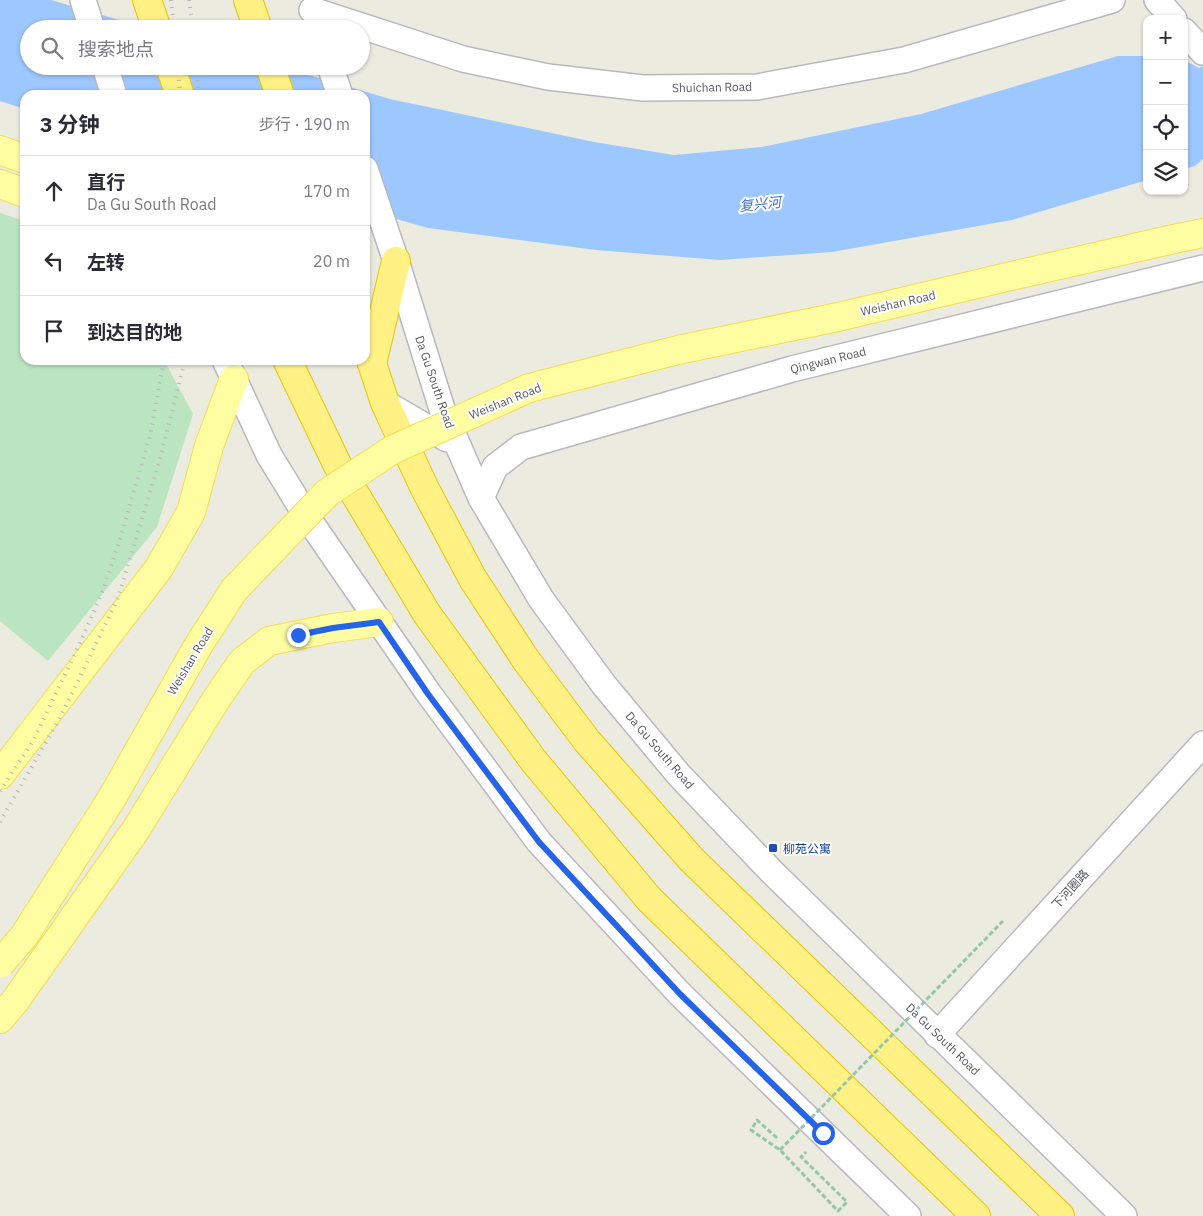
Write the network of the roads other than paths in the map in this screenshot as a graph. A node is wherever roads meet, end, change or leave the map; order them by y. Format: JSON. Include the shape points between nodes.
{"nodes":[{"id":1,"x":83,"y":0,"type":"edge"},
{"id":2,"x":147,"y":0,"type":"edge"},
{"id":3,"x":248,"y":0,"type":"edge"},
{"id":4,"x":1112,"y":0,"type":"edge"},
{"id":5,"x":1157,"y":0,"type":"edge"},
{"id":6,"x":313,"y":13,"type":"edge"},
{"id":7,"x":1170,"y":15,"type":"edge"},
{"id":8,"x":89,"y":20,"type":"edge"},
{"id":9,"x":154,"y":20,"type":"edge"},
{"id":10,"x":255,"y":20,"type":"edge"},
{"id":11,"x":336,"y":20,"type":"edge"},
{"id":12,"x":370,"y":30,"type":"edge"},
{"id":13,"x":108,"y":75,"type":"edge"},
{"id":14,"x":173,"y":75,"type":"edge"},
{"id":15,"x":273,"y":75,"type":"edge"},
{"id":16,"x":333,"y":75,"type":"edge"},
{"id":17,"x":112,"y":90,"type":"edge"},
{"id":18,"x":178,"y":90,"type":"edge"},
{"id":19,"x":278,"y":90,"type":"edge"},
{"id":20,"x":338,"y":90,"type":"edge"},
{"id":21,"x":0,"y":150,"type":"edge"},
{"id":22,"x":20,"y":157,"type":"edge"},
{"id":23,"x":0,"y":184,"type":"edge"},
{"id":24,"x":370,"y":184,"type":"edge"},
{"id":25,"x":20,"y":191,"type":"edge"},
{"id":26,"x":1203,"y":233,"type":"edge"},
{"id":27,"x":396,"y":261,"type":"junction"},
{"id":28,"x":1203,"y":268,"type":"edge"},
{"id":29,"x":370,"y":346,"type":"edge"},
{"id":30,"x":370,"y":359,"type":"edge"},
{"id":31,"x":289,"y":365,"type":"edge"},
{"id":32,"x":230,"y":369,"type":"edge"},
{"id":33,"x":385,"y":403,"type":"junction"},
{"id":34,"x":458,"y":445,"type":"junction"},
{"id":35,"x":481,"y":498,"type":"junction"},
{"id":36,"x":379,"y":622,"type":"junction"},
{"id":37,"x":1203,"y":744,"type":"edge"},
{"id":38,"x":0,"y":775,"type":"edge"},
{"id":39,"x":0,"y":964,"type":"edge"},
{"id":40,"x":0,"y":1019,"type":"edge"},
{"id":41,"x":937,"y":1035,"type":"junction"},
{"id":42,"x":908,"y":1216,"type":"edge"},
{"id":43,"x":976,"y":1216,"type":"edge"},
{"id":44,"x":1060,"y":1216,"type":"edge"},
{"id":45,"x":1124,"y":1216,"type":"edge"}],
"edges":[{"from":1,"to":8,"type":"street"},
{"from":2,"to":9,"type":"highway"},
{"from":3,"to":10,"type":"highway"},
{"from":4,"to":12,"type":"street","name":"Shuichan Road","via":[[904,60],[757,87],[643,88],[548,77],[463,59]]},
{"from":5,"to":7,"type":"street"},
{"from":6,"to":11,"type":"street","name":"Shuichan Road"},
{"from":13,"to":17,"type":"street"},
{"from":14,"to":18,"type":"highway"},
{"from":15,"to":19,"type":"highway"},
{"from":16,"to":20,"type":"street"},
{"from":21,"to":22,"type":"main road"},
{"from":23,"to":25,"type":"main road"},
{"from":24,"to":27,"type":"street","name":"Da Gu South Road"},
{"from":26,"to":39,"type":"main road","name":"Weishan Road","bridge":true,"via":[[838,317],[678,350],[529,388],[392,450],[327,493],[234,590],[198,646],[112,798],[24,936]]},
{"from":27,"to":29,"type":"highway"},
{"from":27,"to":34,"type":"street","name":"Da Gu South Road","via":[[442,409]]},
{"from":28,"to":35,"type":"street","name":"Qingwan Road","via":[[792,369],[521,446],[495,467]]},
{"from":30,"to":33,"type":"highway"},
{"from":31,"to":43,"type":"highway","via":[[337,464],[427,614],[533,760],[649,899]]},
{"from":32,"to":36,"type":"street","via":[[269,455]]},
{"from":32,"to":38,"type":"main road","via":[[192,512],[159,568]]},
{"from":33,"to":34,"type":"street"},
{"from":33,"to":44,"type":"highway","via":[[472,579],[526,660],[587,741],[692,860]]},
{"from":34,"to":35,"type":"street","name":"Da Gu South Road"},
{"from":35,"to":41,"type":"street","name":"Da Gu South Road","via":[[541,599],[604,686],[679,775]]},
{"from":36,"to":40,"type":"main road","via":[[269,641],[242,662],[137,828]]},
{"from":36,"to":42,"type":"street","via":[[428,694],[539,842],[680,994]]},
{"from":37,"to":41,"type":"street","name":"下河圈路"},
{"from":41,"to":45,"type":"street","name":"Da Gu South Road"}]}
